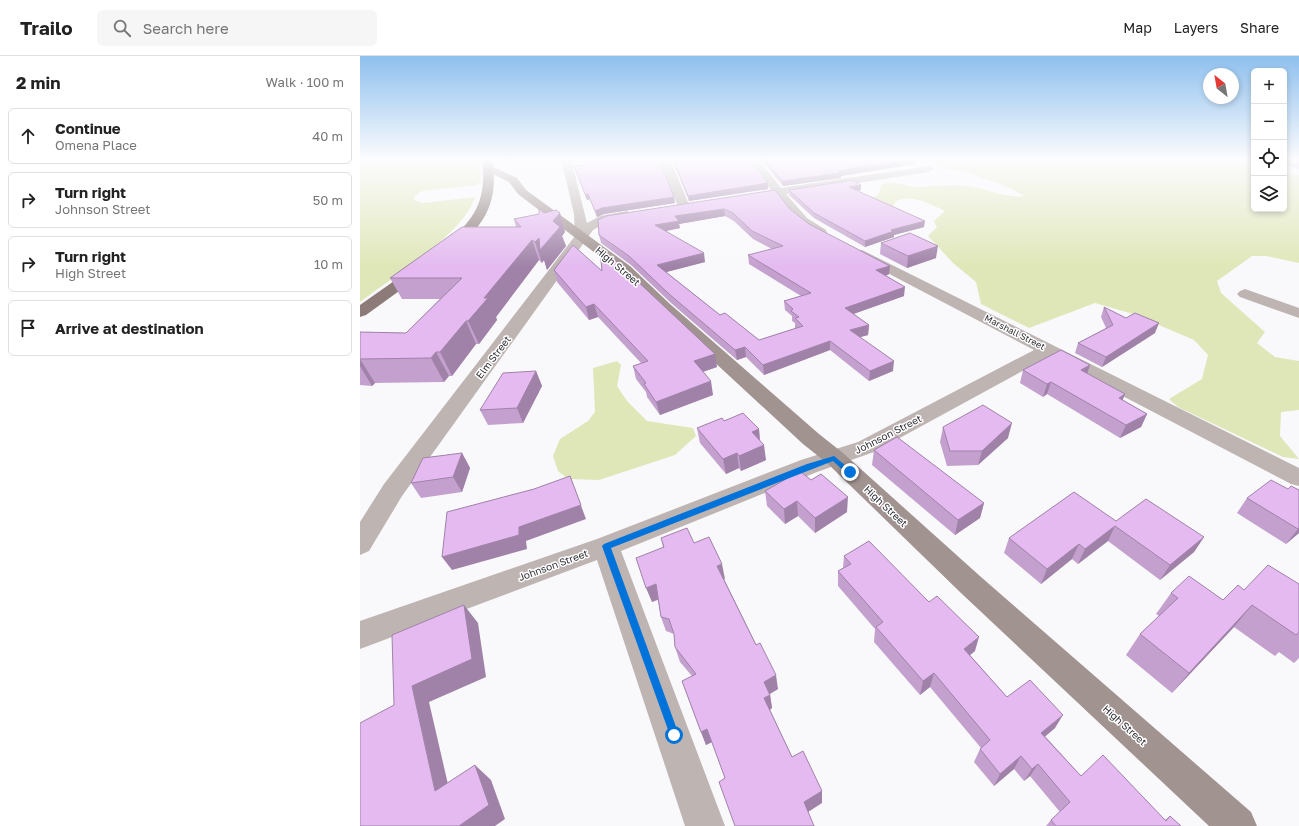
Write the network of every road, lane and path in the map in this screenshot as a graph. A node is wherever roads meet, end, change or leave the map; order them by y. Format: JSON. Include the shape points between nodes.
{"nodes":[{"id":1,"x":489,"y":195,"type":"edge"},
{"id":2,"x":526,"y":195,"type":"edge"},
{"id":3,"x":574,"y":195,"type":"edge"},
{"id":4,"x":683,"y":195,"type":"edge"},
{"id":5,"x":758,"y":195,"type":"edge"},
{"id":6,"x":781,"y":195,"type":"edge"},
{"id":7,"x":738,"y":198,"type":"edge"},
{"id":8,"x":670,"y":209,"type":"edge"},
{"id":9,"x":640,"y":213,"type":"edge"},
{"id":10,"x":556,"y":218,"type":"junction"},
{"id":11,"x":582,"y":229,"type":"junction"},
{"id":12,"x":439,"y":255,"type":"edge"},
{"id":13,"x":428,"y":263,"type":"edge"},
{"id":14,"x":1245,"y":294,"type":"dead end"},
{"id":15,"x":360,"y":312,"type":"edge"},
{"id":16,"x":1299,"y":313,"type":"edge"},
{"id":17,"x":1049,"y":349,"type":"junction"},
{"id":18,"x":834,"y":458,"type":"junction"},
{"id":19,"x":1299,"y":478,"type":"edge"},
{"id":20,"x":360,"y":544,"type":"edge"},
{"id":21,"x":606,"y":546,"type":"junction"},
{"id":22,"x":360,"y":635,"type":"edge"},
{"id":23,"x":705,"y":826,"type":"edge"},
{"id":24,"x":1237,"y":826,"type":"edge"}],
"edges":[{"from":1,"to":12,"type":"main road","via":[[481,213],[465,233]]},
{"from":2,"to":10,"type":"main road","name":"High Street"},
{"from":3,"to":11,"type":"street"},
{"from":4,"to":8,"type":"street","via":[[688,206]]},
{"from":5,"to":7,"type":"street"},
{"from":6,"to":17,"type":"street","name":"Marshall Street","via":[[803,221],[839,242],[870,251]]},
{"from":9,"to":11,"type":"street","name":"Elm Street","via":[[604,219]]},
{"from":10,"to":11,"type":"street"},
{"from":10,"to":11,"type":"main road","name":"High Street"},
{"from":11,"to":18,"type":"main road","name":"High Street","via":[[664,307]]},
{"from":11,"to":20,"type":"street","name":"Elm Street","via":[[393,490]]},
{"from":13,"to":15,"type":"main road"},
{"from":14,"to":16,"type":"street"},
{"from":17,"to":18,"type":"street","name":"Johnson Street","via":[[866,447]]},
{"from":17,"to":19,"type":"street","name":"Marshall Street"},
{"from":18,"to":21,"type":"street","name":"Johnson Street"},
{"from":18,"to":24,"type":"main road","name":"High Street"},
{"from":21,"to":22,"type":"street","name":"Johnson Street"},
{"from":21,"to":23,"type":"street"}]}
